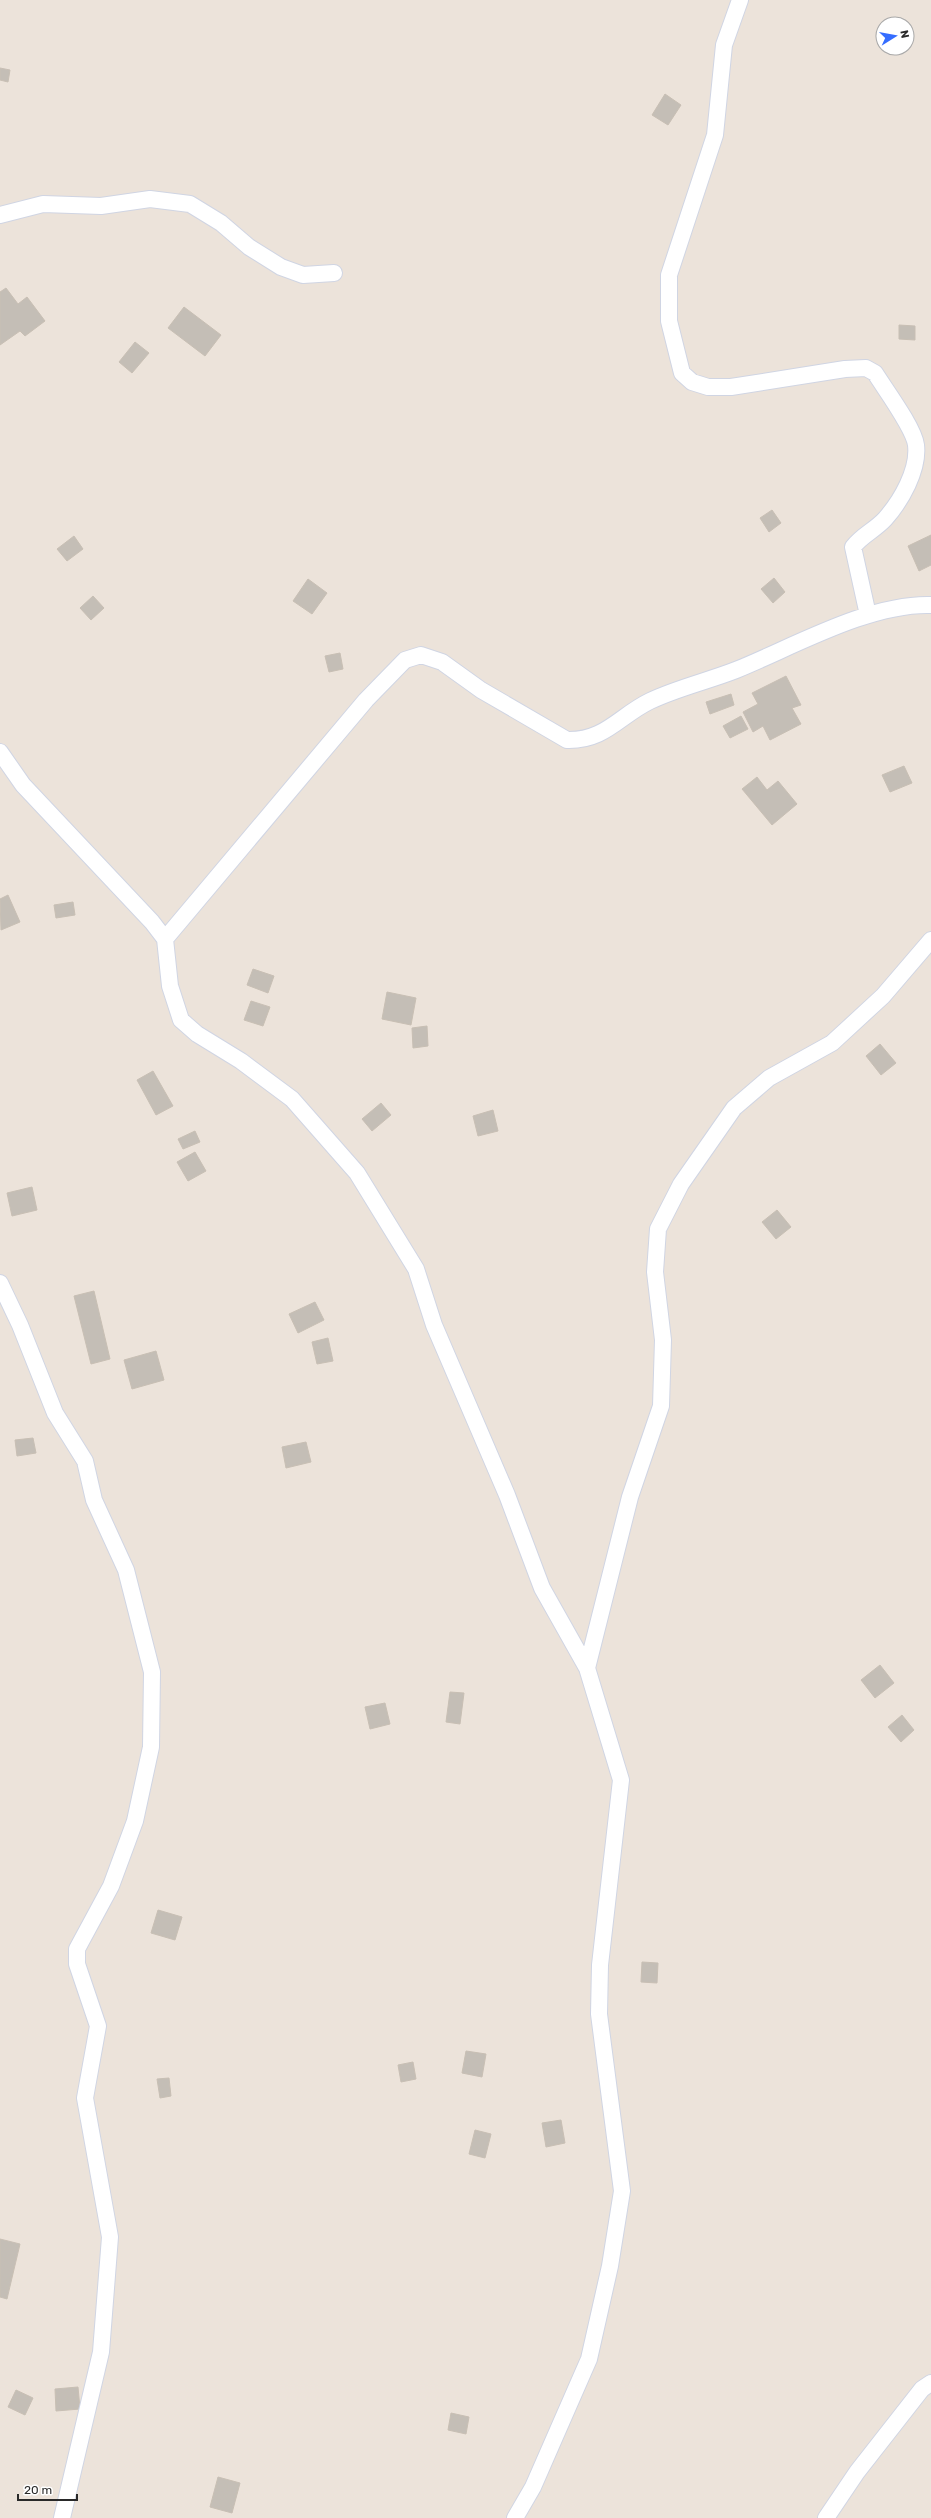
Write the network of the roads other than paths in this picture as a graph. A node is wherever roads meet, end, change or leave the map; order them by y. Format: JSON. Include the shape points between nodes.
{"nodes":[{"id":1,"x":740,"y":0,"type":"edge"},
{"id":2,"x":0,"y":215,"type":"edge"},
{"id":3,"x":334,"y":273,"type":"dead end"},
{"id":4,"x":931,"y":605,"type":"edge"},
{"id":5,"x":868,"y":615,"type":"junction"},
{"id":6,"x":0,"y":752,"type":"edge"},
{"id":7,"x":165,"y":939,"type":"junction"},
{"id":8,"x":931,"y":940,"type":"edge"},
{"id":9,"x":0,"y":1283,"type":"edge"},
{"id":10,"x":587,"y":1668,"type":"junction"},
{"id":11,"x":931,"y":2383,"type":"edge"},
{"id":12,"x":62,"y":2518,"type":"edge"},
{"id":13,"x":515,"y":2518,"type":"edge"},
{"id":14,"x":826,"y":2518,"type":"edge"}],
"edges":[{"from":1,"to":5,"type":"street","via":[[724,45],[715,135],[669,275],[669,321],[674,348],[682,373],[692,382],[708,387],[731,387],[846,369],[866,368],[875,373],[916,443],[916,459],[907,487],[884,520],[860,538],[853,547]]},
{"from":2,"to":3,"type":"street","via":[[43,204],[101,206],[150,199],[190,204],[281,267],[303,275]]},
{"from":4,"to":5,"type":"street"},
{"from":5,"to":7,"type":"street","via":[[736,670],[649,701],[601,734],[582,741],[567,740],[482,690],[442,662],[422,654],[406,660],[366,700]]},
{"from":6,"to":7,"type":"street","via":[[23,786],[152,922]]},
{"from":7,"to":10,"type":"street","via":[[170,986],[181,1020],[197,1034],[292,1099],[357,1172],[416,1270],[434,1325],[508,1495],[542,1588]]},
{"from":8,"to":10,"type":"street","via":[[883,996],[832,1043],[769,1078],[734,1108],[681,1184],[658,1229],[655,1272],[663,1340],[660,1406],[630,1497]]},
{"from":9,"to":12,"type":"street","via":[[20,1325],[55,1413],[85,1461],[94,1500],[126,1570],[152,1672],[151,1747],[136,1821],[111,1886],[78,1949],[77,1964],[98,2026],[85,2098],[110,2237],[101,2352]]},
{"from":10,"to":13,"type":"street","via":[[621,1780],[600,1965],[599,2014],[622,2190],[610,2266],[589,2359],[533,2487]]},
{"from":11,"to":14,"type":"street","via":[[922,2390],[857,2472]]}]}
